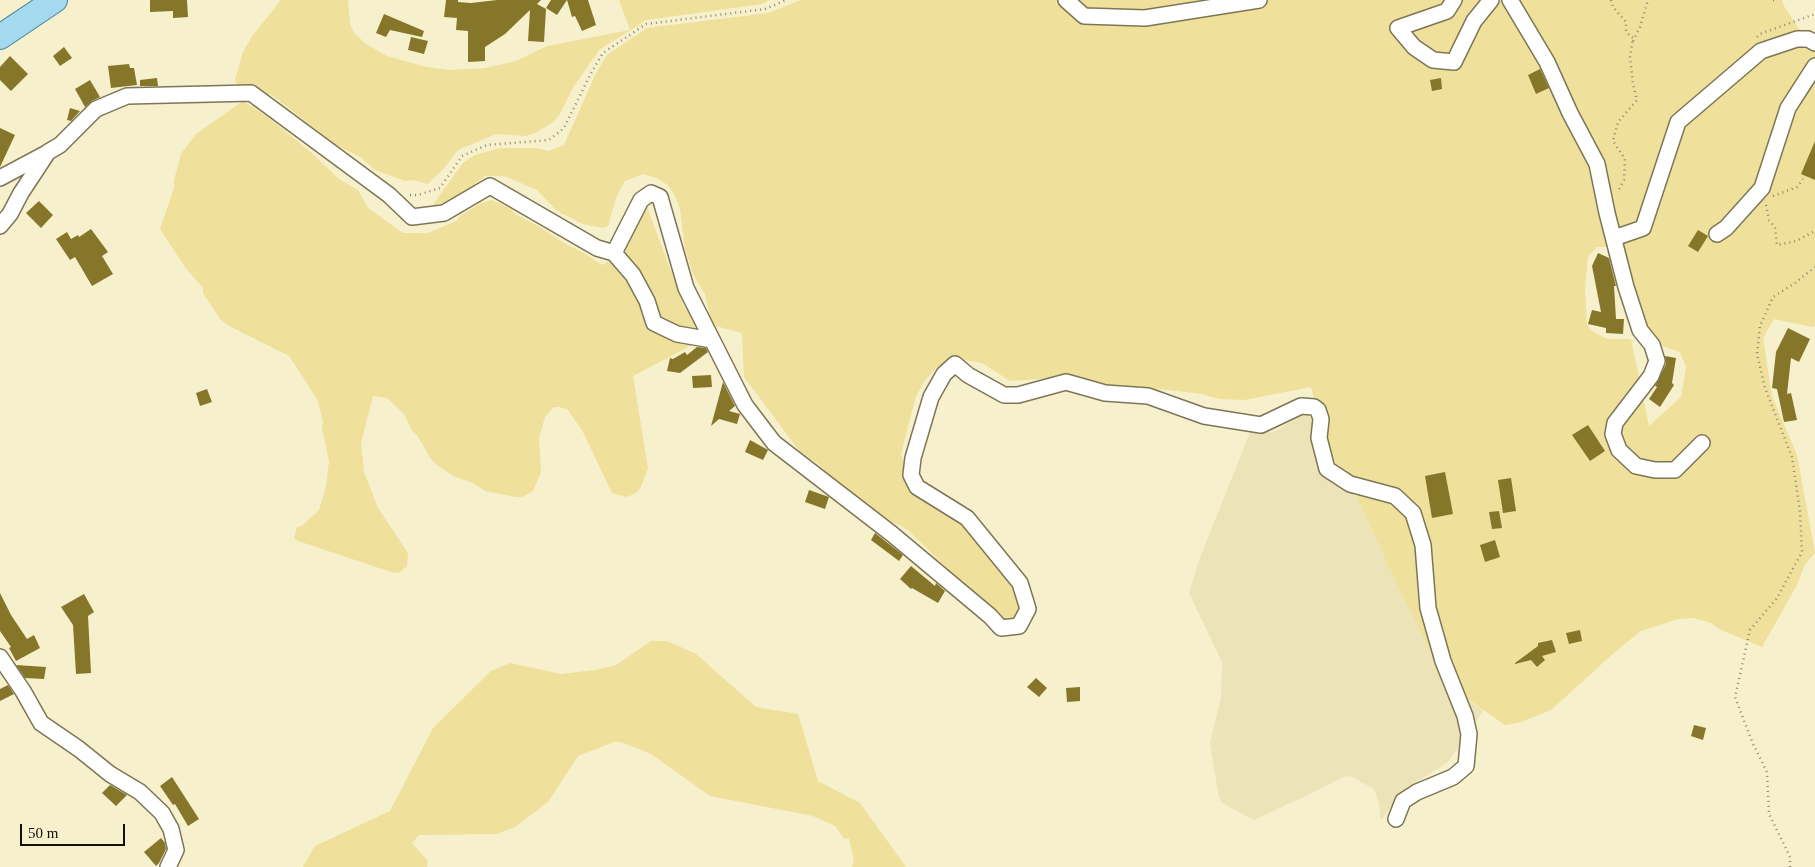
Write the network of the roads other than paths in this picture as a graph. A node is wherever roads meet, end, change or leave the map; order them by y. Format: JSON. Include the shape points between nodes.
{"nodes":[{"id":1,"x":55,"y":0,"type":"edge"},
{"id":2,"x":1066,"y":0,"type":"edge"},
{"id":3,"x":1259,"y":0,"type":"edge"},
{"id":4,"x":1454,"y":0,"type":"edge"},
{"id":5,"x":1491,"y":0,"type":"edge"},
{"id":6,"x":1510,"y":0,"type":"edge"},
{"id":7,"x":0,"y":37,"type":"edge"},
{"id":8,"x":1815,"y":43,"type":"edge"},
{"id":9,"x":1815,"y":66,"type":"edge"},
{"id":10,"x":48,"y":152,"type":"junction"},
{"id":11,"x":0,"y":178,"type":"edge"},
{"id":12,"x":0,"y":226,"type":"edge"},
{"id":13,"x":1717,"y":234,"type":"dead end"},
{"id":14,"x":1614,"y":238,"type":"junction"},
{"id":15,"x":614,"y":253,"type":"junction"},
{"id":16,"x":712,"y":340,"type":"junction"},
{"id":17,"x":1702,"y":443,"type":"dead end"},
{"id":18,"x":0,"y":656,"type":"edge"},
{"id":19,"x":1396,"y":820,"type":"dead end"},
{"id":20,"x":168,"y":867,"type":"edge"}],
"edges":[{"from":1,"to":7,"type":"main road"},
{"from":2,"to":3,"type":"street","via":[[1084,16],[1145,18]]},
{"from":4,"to":5,"type":"street","via":[[1447,11],[1398,28],[1414,47],[1432,60],[1454,62],[1474,21]]},
{"from":6,"to":14,"type":"street","via":[[1547,62],[1597,164]]},
{"from":8,"to":14,"type":"street","via":[[1808,38],[1798,39],[1762,52],[1678,122],[1643,228]]},
{"from":9,"to":13,"type":"street","via":[[1788,108],[1757,200]]},
{"from":10,"to":11,"type":"street"},
{"from":10,"to":12,"type":"street"},
{"from":10,"to":15,"type":"street","via":[[60,145],[96,109],[128,96],[251,93],[389,195],[412,218],[444,213],[490,186],[597,248]]},
{"from":14,"to":17,"type":"street","via":[[1640,330],[1652,345],[1656,361],[1651,376],[1615,423],[1613,434],[1619,450],[1636,466],[1676,470]]},
{"from":15,"to":16,"type":"street","via":[[633,276],[654,323],[677,334]]},
{"from":15,"to":16,"type":"street","via":[[641,200],[651,193],[660,197],[686,288]]},
{"from":16,"to":19,"type":"street","via":[[745,405],[774,443],[892,534],[1001,628],[1018,626],[1028,609],[1020,583],[966,518],[917,487],[910,475],[931,397],[944,374],[955,364],[1004,395],[1018,395],[1066,382],[1105,394],[1148,396],[1204,416],[1261,425],[1301,406],[1318,410],[1321,419],[1319,438],[1327,469],[1350,484],[1395,496],[1413,513],[1423,545],[1428,608],[1469,734],[1466,766],[1453,777],[1403,801]]},
{"from":18,"to":20,"type":"street","via":[[41,723],[140,792],[162,813],[171,829],[176,850]]}]}
